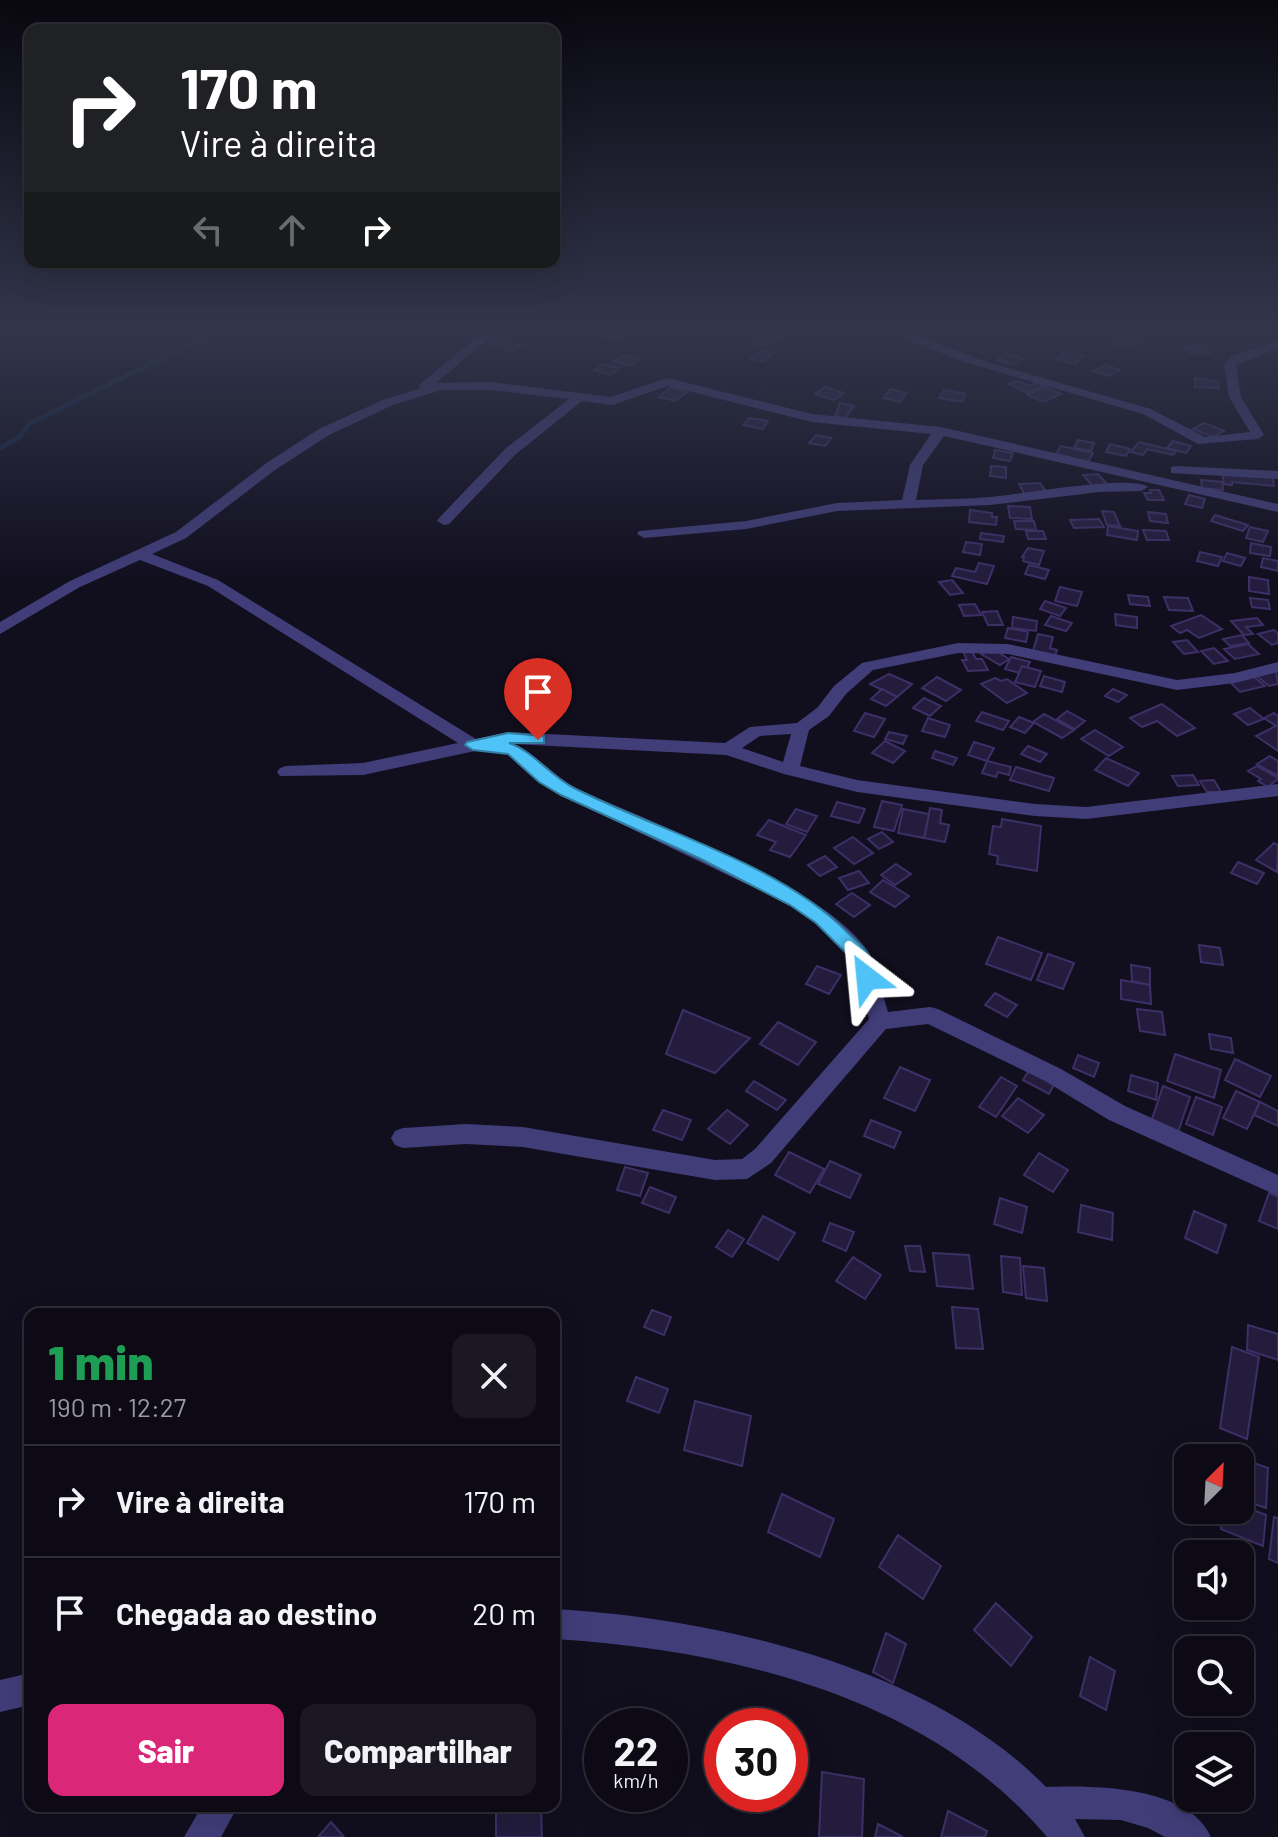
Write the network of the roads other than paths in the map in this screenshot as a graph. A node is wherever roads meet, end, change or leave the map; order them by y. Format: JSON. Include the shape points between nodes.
{"nodes":[{"id":1,"x":369,"y":413,"type":"edge"},
{"id":2,"x":559,"y":413,"type":"edge"},
{"id":3,"x":791,"y":413,"type":"edge"},
{"id":4,"x":1151,"y":413,"type":"edge"},
{"id":5,"x":1245,"y":413,"type":"edge"},
{"id":6,"x":941,"y":431,"type":"junction"},
{"id":7,"x":1203,"y":441,"type":"junction"},
{"id":8,"x":1176,"y":470,"type":"junction"},
{"id":9,"x":1278,"y":475,"type":"edge"},
{"id":10,"x":1173,"y":486,"type":"junction"},
{"id":11,"x":909,"y":505,"type":"junction"},
{"id":12,"x":1278,"y":508,"type":"edge"},
{"id":13,"x":444,"y":521,"type":"dead end"},
{"id":14,"x":644,"y":534,"type":"dead end"},
{"id":15,"x":139,"y":554,"type":"junction"},
{"id":16,"x":0,"y":629,"type":"edge"},
{"id":17,"x":1278,"y":667,"type":"edge"},
{"id":18,"x":801,"y":728,"type":"junction"},
{"id":19,"x":473,"y":745,"type":"junction"},
{"id":20,"x":728,"y":749,"type":"junction"},
{"id":21,"x":790,"y":770,"type":"junction"},
{"id":22,"x":286,"y":772,"type":"dead end"},
{"id":23,"x":1278,"y":790,"type":"edge"},
{"id":24,"x":880,"y":1021,"type":"junction"},
{"id":25,"x":403,"y":1138,"type":"dead end"},
{"id":26,"x":1278,"y":1186,"type":"edge"},
{"id":27,"x":560,"y":1625,"type":"edge"},
{"id":28,"x":24,"y":1690,"type":"edge"},
{"id":29,"x":0,"y":1696,"type":"edge"},
{"id":30,"x":1042,"y":1804,"type":"junction"},
{"id":31,"x":218,"y":1812,"type":"edge"},
{"id":32,"x":201,"y":1837,"type":"edge"},
{"id":33,"x":1068,"y":1837,"type":"edge"},
{"id":34,"x":1194,"y":1837,"type":"edge"}],
"edges":[{"from":1,"to":15,"type":"street","via":[[324,432],[181,535]]},
{"from":2,"to":13,"type":"street","via":[[511,451]]},
{"from":3,"to":6,"type":"street"},
{"from":4,"to":7,"type":"street"},
{"from":5,"to":7,"type":"street","via":[[1258,435]]},
{"from":6,"to":10,"type":"street"},
{"from":6,"to":11,"type":"street","via":[[920,456],[909,484]]},
{"from":7,"to":8,"type":"street"},
{"from":8,"to":9,"type":"street"},
{"from":8,"to":10,"type":"street"},
{"from":10,"to":11,"type":"street"},
{"from":10,"to":12,"type":"street"},
{"from":11,"to":14,"type":"street","via":[[837,507],[746,525]]},
{"from":15,"to":16,"type":"street"},
{"from":15,"to":19,"type":"street","via":[[213,583]]},
{"from":17,"to":18,"type":"street","via":[[1177,685],[1008,649],[958,648],[868,666]]},
{"from":18,"to":20,"type":"street","via":[[756,731]]},
{"from":18,"to":21,"type":"street"},
{"from":19,"to":20,"type":"street","via":[[508,738]]},
{"from":19,"to":22,"type":"street","via":[[363,769]]},
{"from":19,"to":24,"type":"street","via":[[514,750],[567,791],[797,900],[861,957]]},
{"from":20,"to":21,"type":"street"},
{"from":21,"to":23,"type":"street","via":[[953,801],[1086,813]]},
{"from":24,"to":25,"type":"street","via":[[747,1169],[715,1170],[523,1137]]},
{"from":24,"to":26,"type":"street","via":[[930,1015],[1117,1113]]},
{"from":27,"to":30,"type":"street","via":[[728,1647],[874,1695],[951,1733]]},
{"from":28,"to":29,"type":"street"},
{"from":30,"to":33,"type":"street"},
{"from":30,"to":34,"type":"street","via":[[1114,1801],[1149,1811]]},
{"from":31,"to":32,"type":"street"}]}
